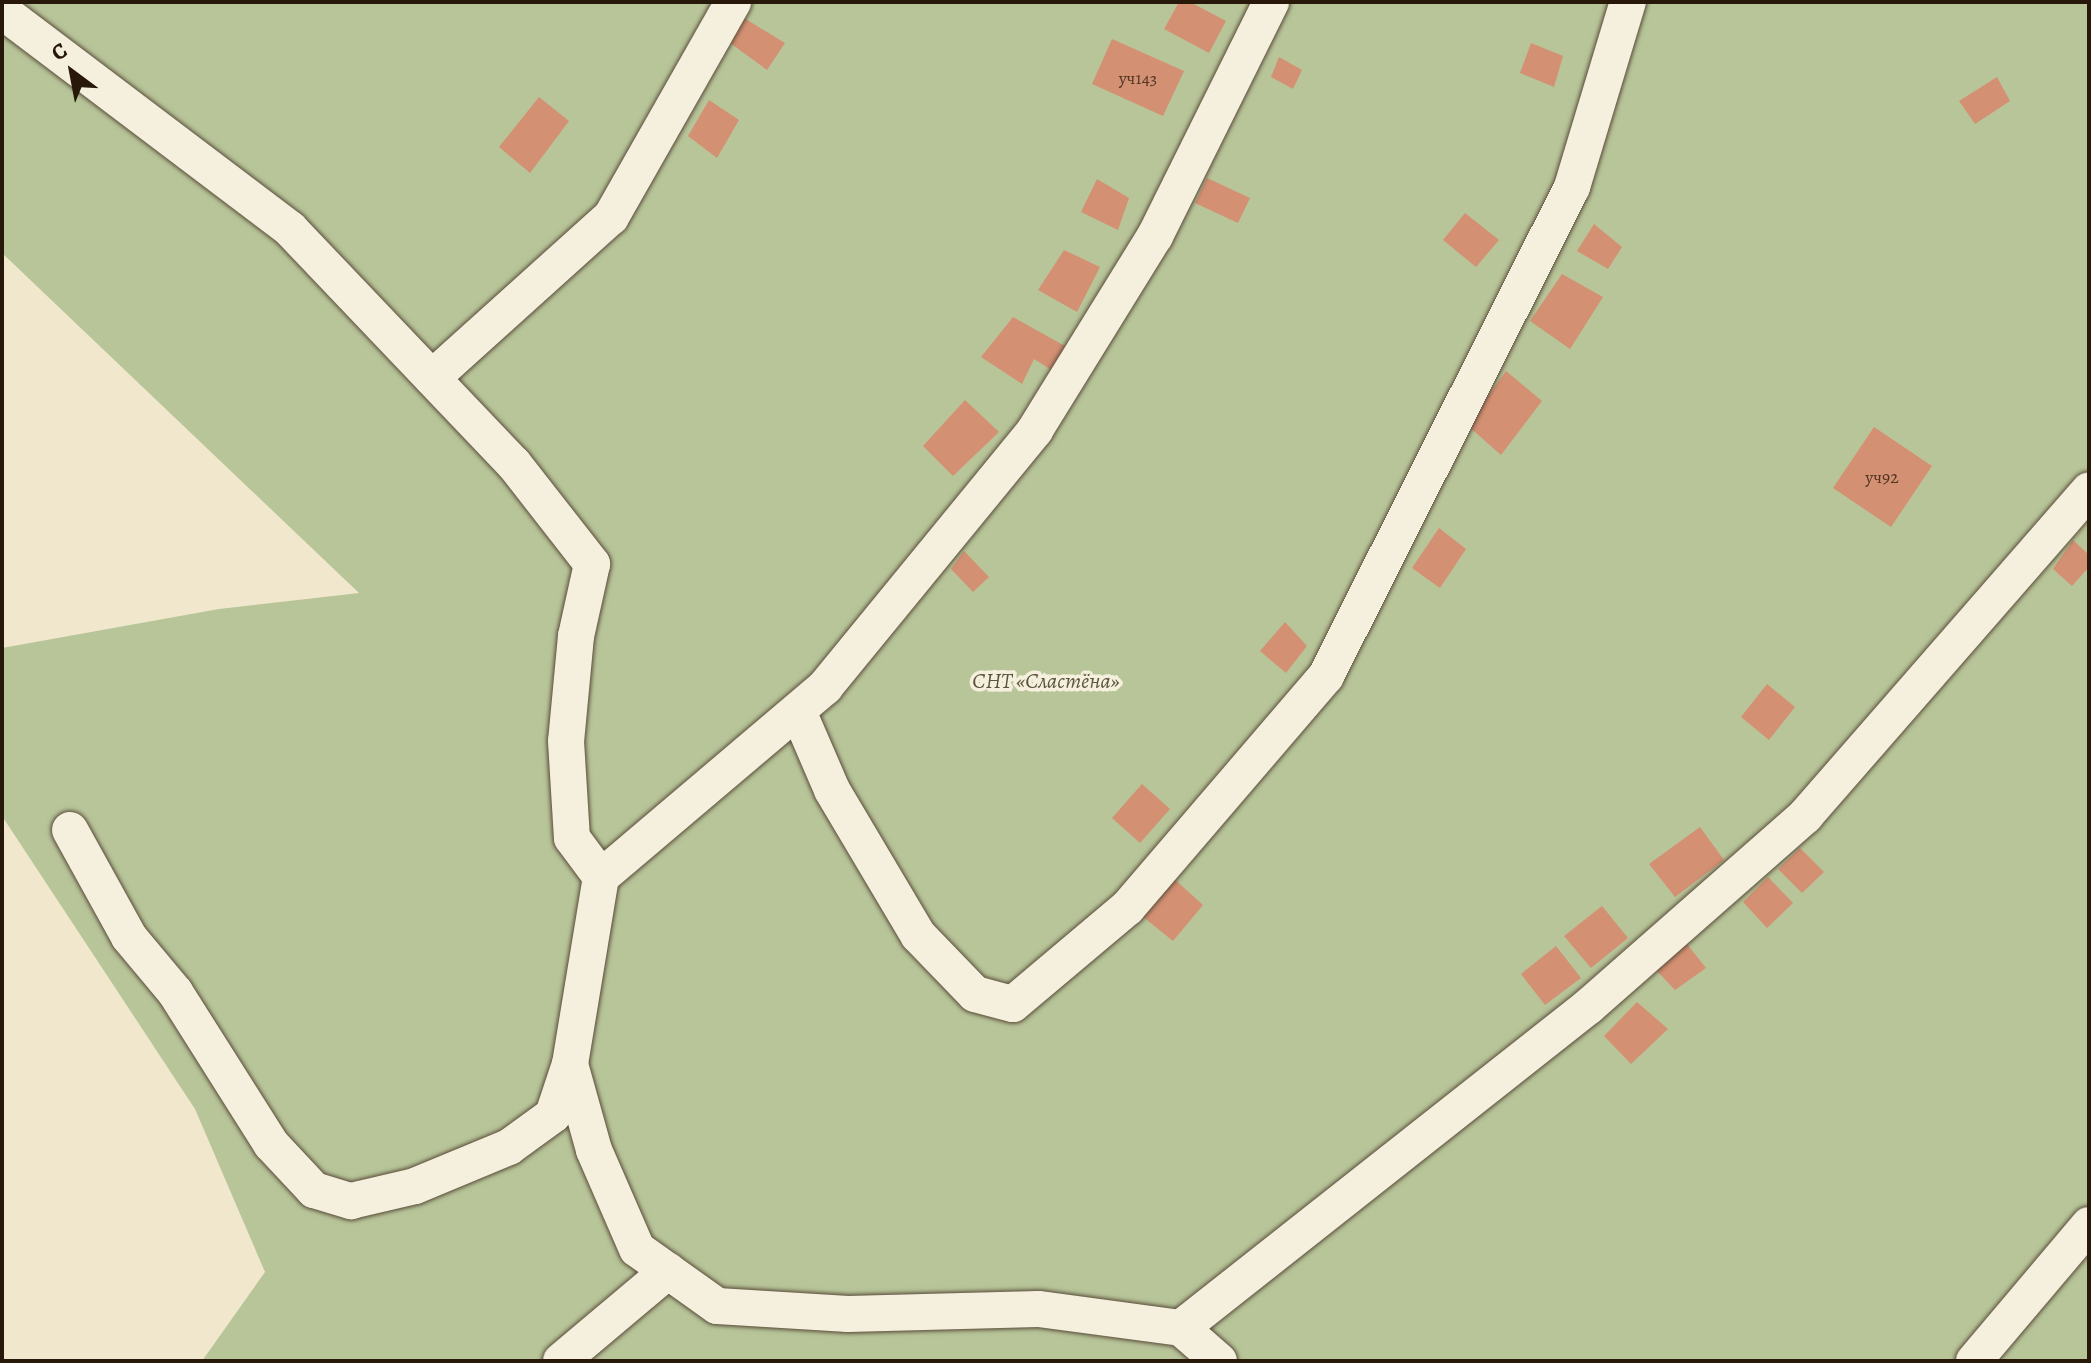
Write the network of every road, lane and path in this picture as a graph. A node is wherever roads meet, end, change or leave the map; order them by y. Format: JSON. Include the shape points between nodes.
{"nodes":[{"id":1,"x":733,"y":2,"type":"edge"},
{"id":2,"x":1271,"y":2,"type":"edge"},
{"id":3,"x":1628,"y":2,"type":"edge"},
{"id":4,"x":2,"y":11,"type":"edge"},
{"id":5,"x":432,"y":378,"type":"junction"},
{"id":6,"x":2089,"y":491,"type":"edge"},
{"id":7,"x":798,"y":711,"type":"junction"},
{"id":8,"x":70,"y":830,"type":"dead end"},
{"id":9,"x":601,"y":877,"type":"junction"},
{"id":10,"x":570,"y":1064,"type":"junction"},
{"id":11,"x":2089,"y":1225,"type":"edge"},
{"id":12,"x":668,"y":1271,"type":"junction"},
{"id":13,"x":1181,"y":1328,"type":"junction"},
{"id":14,"x":561,"y":1361,"type":"edge"},
{"id":15,"x":1219,"y":1361,"type":"edge"},
{"id":16,"x":1974,"y":1361,"type":"edge"}],
"edges":[{"from":1,"to":5,"type":"lane","via":[[611,217]]},
{"from":2,"to":7,"type":"lane","via":[[1155,236],[1035,430],[825,687]]},
{"from":3,"to":7,"type":"lane","via":[[1572,187],[1326,676],[1128,907],[1013,1004],[975,994],[918,935],[832,790]]},
{"from":4,"to":5,"type":"lane","via":[[290,229]]},
{"from":5,"to":9,"type":"lane","via":[[514,464],[592,564],[576,636],[566,741],[572,838]]},
{"from":6,"to":13,"type":"lane","via":[[1805,816],[1589,1006]]},
{"from":7,"to":9,"type":"lane"},
{"from":8,"to":10,"type":"lane","via":[[129,937],[175,992],[271,1144],[314,1190],[351,1201],[415,1186],[509,1147],[553,1115]]},
{"from":9,"to":10,"type":"lane"},
{"from":10,"to":12,"type":"lane","via":[[594,1150],[637,1249]]},
{"from":11,"to":16,"type":"lane"},
{"from":12,"to":13,"type":"lane","via":[[717,1306],[848,1314],[1038,1309]]},
{"from":12,"to":14,"type":"lane"},
{"from":13,"to":15,"type":"lane"}]}
